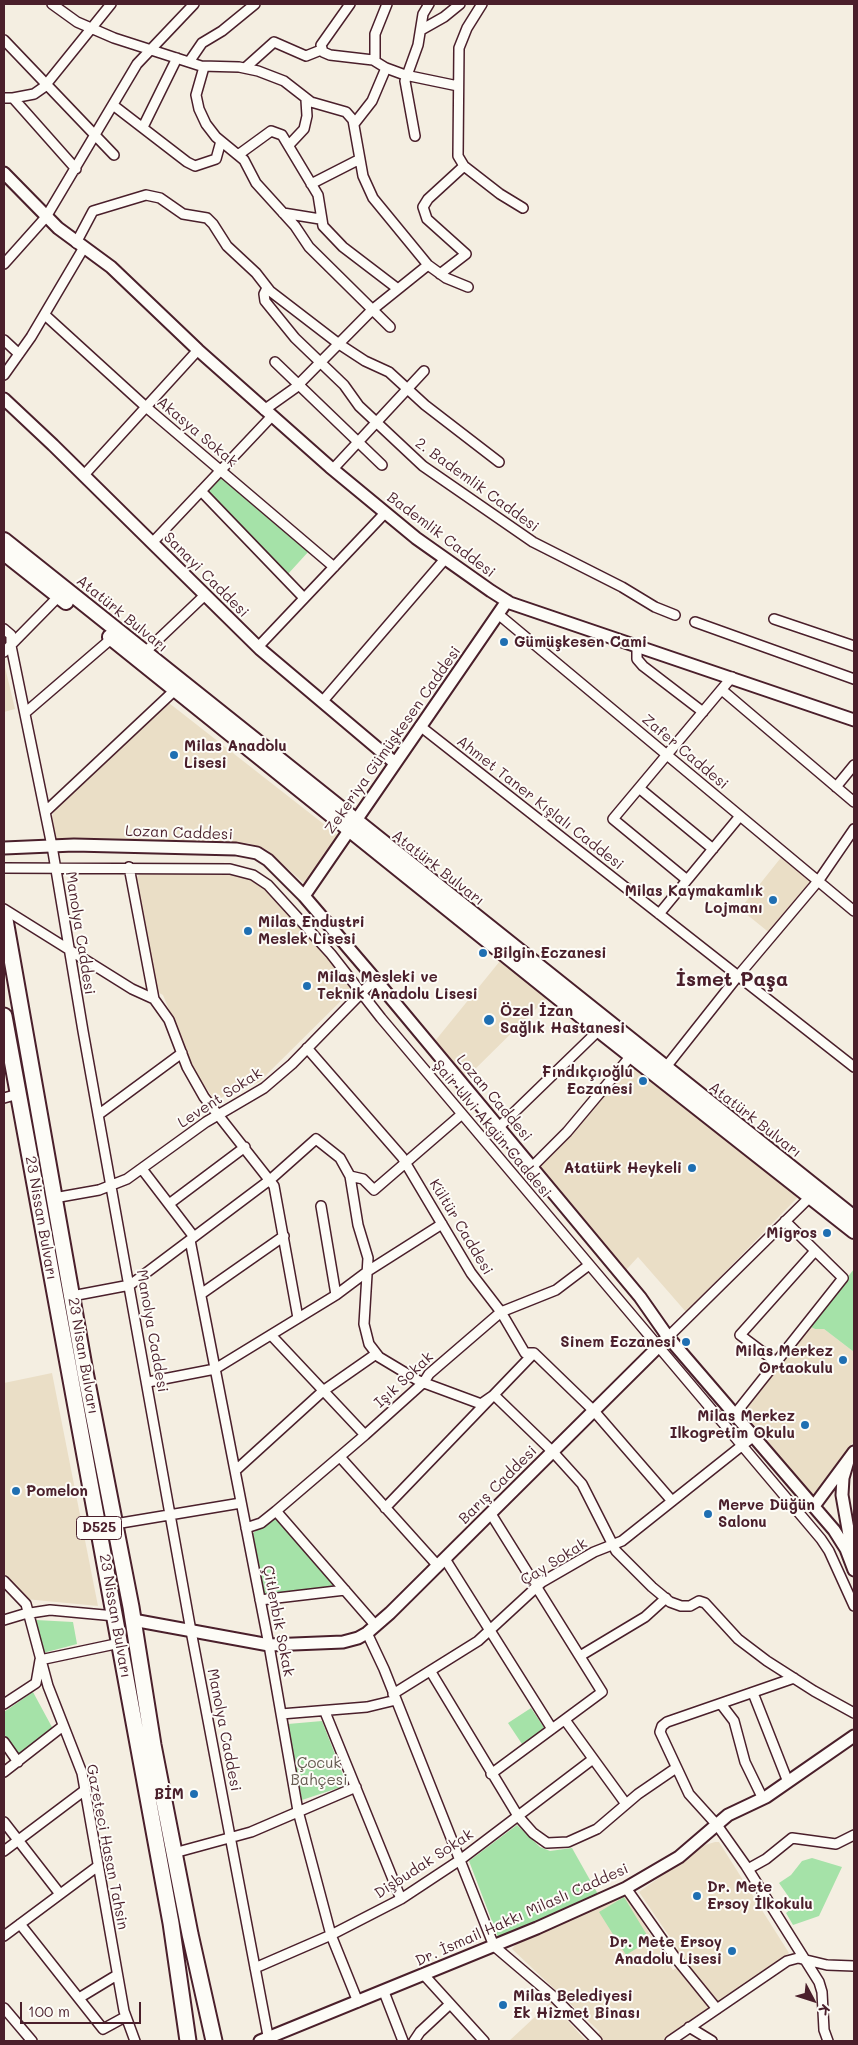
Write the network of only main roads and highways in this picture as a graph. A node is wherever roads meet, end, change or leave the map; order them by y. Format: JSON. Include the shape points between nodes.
{"nodes":[{"id":1,"x":4,"y":540,"type":"edge"},
{"id":2,"x":4,"y":553,"type":"edge"},
{"id":3,"x":352,"y":826,"type":"junction"},
{"id":4,"x":4,"y":914,"type":"edge"},
{"id":5,"x":4,"y":1016,"type":"edge"},
{"id":6,"x":635,"y":1051,"type":"junction"},
{"id":7,"x":11,"y":1096,"type":"edge"},
{"id":8,"x":814,"y":1193,"type":"junction"},
{"id":9,"x":854,"y":1218,"type":"edge"},
{"id":10,"x":854,"y":1231,"type":"edge"},
{"id":11,"x":133,"y":1620,"type":"joint"},
{"id":12,"x":188,"y":2041,"type":"edge"},
{"id":13,"x":214,"y":2041,"type":"edge"}],
"edges":[{"from":1,"to":3,"type":"main road","name":"Atatürk Bulvarı"},
{"from":2,"to":3,"type":"main road","name":"Atatürk Bulvarı"},
{"from":3,"to":6,"type":"main road","name":"Atatürk Bulvarı"},
{"from":3,"to":6,"type":"main road","name":"Atatürk Bulvarı","via":[[599,1030]]},
{"from":4,"to":11,"type":"highway","name":"23 Nisan Bulvarı","number":"D525"},
{"from":5,"to":7,"type":"highway","name":"23 Nissan Bulvarı","number":"D525"},
{"from":6,"to":8,"type":"main road","name":"Atatürk Bulvarı"},
{"from":7,"to":12,"type":"highway","name":"23 Nissan Bulvarı","number":"D525","via":[[115,1616],[176,1952]]},
{"from":8,"to":9,"type":"main road","name":"Atatürk Bulvarı"},
{"from":8,"to":10,"type":"main road","name":"Atatürk Bulvarı"},
{"from":11,"to":13,"type":"highway","name":"23 Nissan Bulvarı","number":"D525","via":[[174,1853]]}]}
